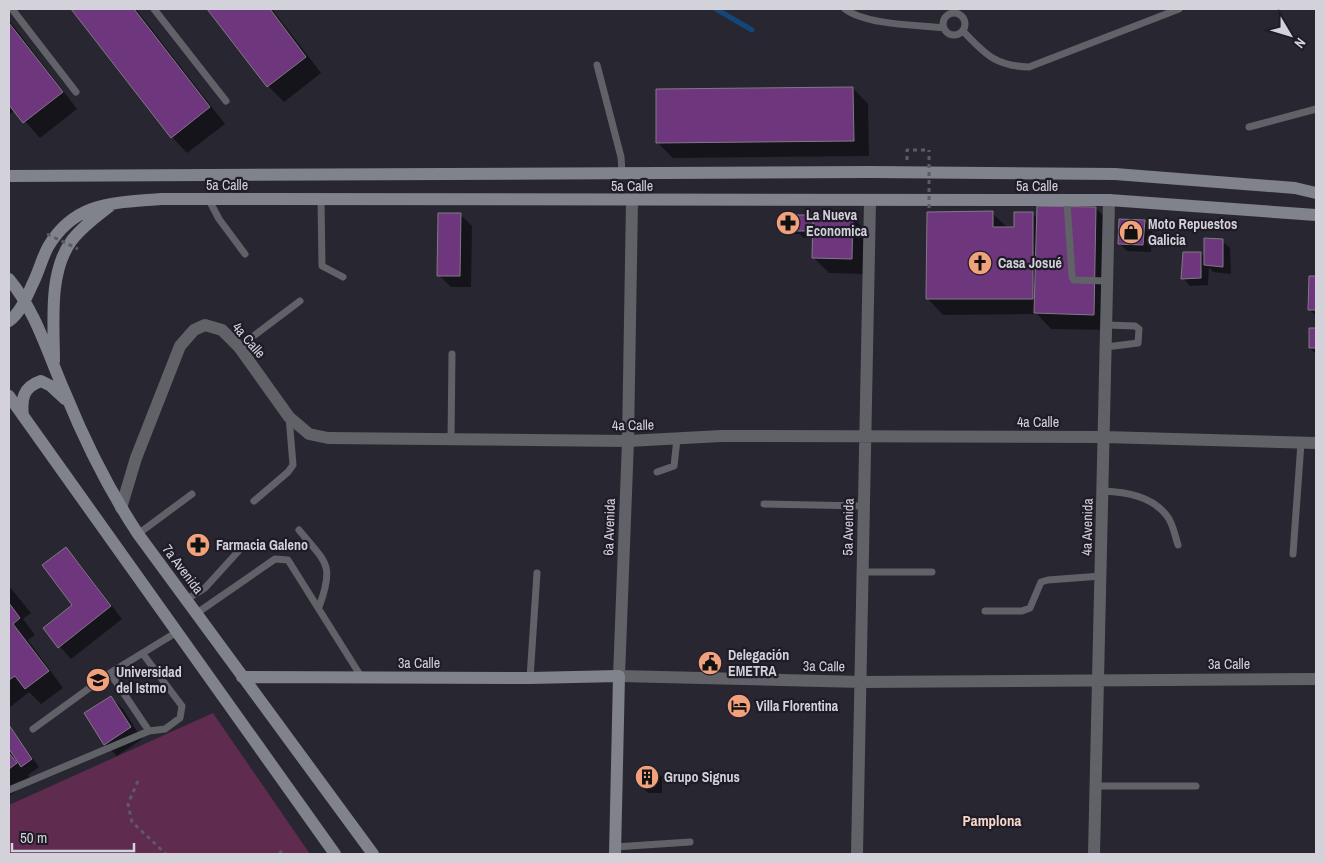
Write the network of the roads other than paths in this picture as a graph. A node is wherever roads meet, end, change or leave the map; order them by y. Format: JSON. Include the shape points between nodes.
{"nodes":[{"id":1,"x":12,"y":9,"type":"edge"},
{"id":2,"x":154,"y":9,"type":"edge"},
{"id":3,"x":845,"y":9,"type":"edge"},
{"id":4,"x":1179,"y":9,"type":"edge"},
{"id":5,"x":944,"y":28,"type":"junction"},
{"id":6,"x":963,"y":31,"type":"junction"},
{"id":7,"x":597,"y":65,"type":"dead end"},
{"id":8,"x":76,"y":92,"type":"dead end"},
{"id":9,"x":226,"y":101,"type":"dead end"},
{"id":10,"x":1316,"y":109,"type":"edge"},
{"id":11,"x":1249,"y":127,"type":"dead end"},
{"id":12,"x":622,"y":172,"type":"junction"},
{"id":13,"x":9,"y":176,"type":"edge"},
{"id":14,"x":1316,"y":184,"type":"edge"},
{"id":15,"x":1295,"y":188,"type":"junction"},
{"id":16,"x":1316,"y":193,"type":"edge"},
{"id":17,"x":209,"y":200,"type":"junction"},
{"id":18,"x":321,"y":200,"type":"junction"},
{"id":19,"x":1067,"y":200,"type":"junction"},
{"id":20,"x":1110,"y":200,"type":"junction"},
{"id":21,"x":632,"y":201,"type":"junction"},
{"id":22,"x":870,"y":201,"type":"junction"},
{"id":23,"x":114,"y":203,"type":"junction"},
{"id":24,"x":1316,"y":215,"type":"edge"},
{"id":25,"x":246,"y":254,"type":"dead end"},
{"id":26,"x":343,"y":277,"type":"dead end"},
{"id":27,"x":9,"y":279,"type":"edge"},
{"id":28,"x":1108,"y":281,"type":"junction"},
{"id":29,"x":25,"y":300,"type":"junction"},
{"id":30,"x":300,"y":301,"type":"dead end"},
{"id":31,"x":9,"y":321,"type":"edge"},
{"id":32,"x":1106,"y":324,"type":"junction"},
{"id":33,"x":1106,"y":347,"type":"junction"},
{"id":34,"x":240,"y":348,"type":"junction"},
{"id":35,"x":452,"y":354,"type":"dead end"},
{"id":36,"x":54,"y":368,"type":"junction"},
{"id":37,"x":9,"y":396,"type":"edge"},
{"id":38,"x":70,"y":404,"type":"junction"},
{"id":39,"x":289,"y":417,"type":"junction"},
{"id":40,"x":23,"y":419,"type":"junction"},
{"id":41,"x":1104,"y":437,"type":"junction"},
{"id":42,"x":865,"y":438,"type":"junction"},
{"id":43,"x":451,"y":439,"type":"junction"},
{"id":44,"x":677,"y":439,"type":"junction"},
{"id":45,"x":628,"y":441,"type":"junction"},
{"id":46,"x":1301,"y":443,"type":"junction"},
{"id":47,"x":1316,"y":443,"type":"edge"},
{"id":48,"x":657,"y":472,"type":"dead end"},
{"id":49,"x":1103,"y":490,"type":"junction"},
{"id":50,"x":192,"y":494,"type":"dead end"},
{"id":51,"x":254,"y":501,"type":"dead end"},
{"id":52,"x":764,"y":504,"type":"dead end"},
{"id":53,"x":864,"y":506,"type":"junction"},
{"id":54,"x":121,"y":508,"type":"junction"},
{"id":55,"x":299,"y":530,"type":"dead end"},
{"id":56,"x":138,"y":534,"type":"junction"},
{"id":57,"x":244,"y":545,"type":"dead end"},
{"id":58,"x":1178,"y":545,"type":"dead end"},
{"id":59,"x":1293,"y":554,"type":"dead end"},
{"id":60,"x":863,"y":572,"type":"junction"},
{"id":61,"x":932,"y":572,"type":"dead end"},
{"id":62,"x":537,"y":573,"type":"dead end"},
{"id":63,"x":1101,"y":576,"type":"junction"},
{"id":64,"x":187,"y":599,"type":"junction"},
{"id":65,"x":319,"y":608,"type":"junction"},
{"id":66,"x":985,"y":611,"type":"dead end"},
{"id":67,"x":197,"y":614,"type":"junction"},
{"id":68,"x":177,"y":632,"type":"junction"},
{"id":69,"x":144,"y":654,"type":"junction"},
{"id":70,"x":110,"y":673,"type":"junction"},
{"id":71,"x":619,"y":676,"type":"junction"},
{"id":72,"x":242,"y":677,"type":"junction"},
{"id":73,"x":362,"y":678,"type":"junction"},
{"id":74,"x":530,"y":678,"type":"junction"},
{"id":75,"x":1098,"y":679,"type":"junction"},
{"id":76,"x":1316,"y":679,"type":"edge"},
{"id":77,"x":860,"y":682,"type":"junction"},
{"id":78,"x":33,"y":729,"type":"dead end"},
{"id":79,"x":150,"y":731,"type":"junction"},
{"id":80,"x":1096,"y":786,"type":"junction"},
{"id":81,"x":1196,"y":786,"type":"dead end"},
{"id":82,"x":9,"y":790,"type":"edge"},
{"id":83,"x":690,"y":842,"type":"dead end"},
{"id":84,"x":615,"y":850,"type":"edge"},
{"id":85,"x":335,"y":854,"type":"edge"},
{"id":86,"x":372,"y":854,"type":"edge"},
{"id":87,"x":857,"y":854,"type":"edge"},
{"id":88,"x":1094,"y":854,"type":"edge"}],
"edges":[{"from":1,"to":8,"type":"lane"},
{"from":2,"to":9,"type":"lane"},
{"from":3,"to":5,"type":"lane","via":[[852,14],[882,21]]},
{"from":4,"to":6,"type":"lane","via":[[1029,67],[1012,66],[986,55]]},
{"from":5,"to":6,"type":"lane","via":[[953,35]]},
{"from":5,"to":6,"type":"lane","via":[[945,17],[956,13],[965,20]]},
{"from":7,"to":12,"type":"lane"},
{"from":10,"to":11,"type":"lane"},
{"from":12,"to":13,"type":"main road","name":"5a Calle"},
{"from":12,"to":15,"type":"main road","name":"5a Calle","via":[[1115,174]]},
{"from":14,"to":15,"type":"main road"},
{"from":15,"to":16,"type":"main road","name":"5a Calle"},
{"from":17,"to":18,"type":"main road","name":"5a Calle"},
{"from":17,"to":23,"type":"main road","name":"5a Calle","via":[[161,199]]},
{"from":17,"to":25,"type":"lane"},
{"from":18,"to":21,"type":"main road","name":"5a Calle"},
{"from":18,"to":26,"type":"lane","via":[[322,266]]},
{"from":19,"to":20,"type":"main road","name":"5a Calle"},
{"from":19,"to":22,"type":"main road","name":"5a Calle"},
{"from":19,"to":28,"type":"lane","via":[[1072,277],[1074,280]]},
{"from":20,"to":24,"type":"main road","name":"5a Calle"},
{"from":20,"to":28,"type":"street","name":"4a Avenida"},
{"from":21,"to":22,"type":"main road","name":"5a Calle"},
{"from":21,"to":45,"type":"street","name":"6a Avenida"},
{"from":22,"to":42,"type":"street","name":"5a Avenida"},
{"from":23,"to":29,"type":"main road","name":"5a Calle","via":[[87,209],[63,226],[48,248]]},
{"from":23,"to":36,"type":"main road","via":[[71,241],[60,265],[54,314]]},
{"from":27,"to":29,"type":"main road","name":"7a Avenida"},
{"from":28,"to":32,"type":"street","name":"4a Avenida"},
{"from":29,"to":31,"type":"main road","name":"5a Calle"},
{"from":29,"to":36,"type":"main road","name":"7a Avenida"},
{"from":30,"to":34,"type":"lane"},
{"from":32,"to":33,"type":"street","name":"4a Avenida"},
{"from":32,"to":33,"type":"lane","via":[[1139,329],[1138,343]]},
{"from":33,"to":41,"type":"street","name":"4a Avenida"},
{"from":34,"to":39,"type":"street","name":"4a Calle"},
{"from":34,"to":54,"type":"street","name":"4a Calle","via":[[222,330],[205,325],[194,330],[180,346],[136,458]]},
{"from":35,"to":43,"type":"lane"},
{"from":36,"to":38,"type":"main road","name":"7a Avenida"},
{"from":37,"to":40,"type":"main road"},
{"from":38,"to":40,"type":"main road","via":[[41,381],[25,391],[21,402]]},
{"from":38,"to":54,"type":"main road","name":"7a Avenida","via":[[88,448]]},
{"from":39,"to":43,"type":"street","name":"4a Calle","via":[[309,434],[328,438]]},
{"from":39,"to":51,"type":"lane","via":[[293,465]]},
{"from":40,"to":68,"type":"main road"},
{"from":41,"to":42,"type":"street","name":"4a Calle"},
{"from":41,"to":46,"type":"street","name":"4a Calle"},
{"from":41,"to":49,"type":"street","name":"4a Avenida"},
{"from":42,"to":44,"type":"street","name":"4a Calle","via":[[721,436]]},
{"from":42,"to":53,"type":"street","name":"5a Avenida"},
{"from":43,"to":45,"type":"street","name":"4a Calle"},
{"from":44,"to":45,"type":"street","name":"4a Calle"},
{"from":44,"to":48,"type":"lane","via":[[674,466]]},
{"from":45,"to":71,"type":"street","name":"6a Avenida"},
{"from":46,"to":47,"type":"street","name":"4a Calle"},
{"from":46,"to":59,"type":"lane"},
{"from":49,"to":58,"type":"lane","via":[[1150,500],[1168,516]]},
{"from":49,"to":63,"type":"street","name":"4a Avenida"},
{"from":50,"to":56,"type":"lane"},
{"from":52,"to":53,"type":"lane"},
{"from":53,"to":60,"type":"street","name":"5a Avenida"},
{"from":54,"to":56,"type":"main road","name":"7a Avenida"},
{"from":55,"to":65,"type":"lane","via":[[326,564],[327,586]]},
{"from":56,"to":64,"type":"main road","name":"7a Avenida"},
{"from":57,"to":64,"type":"lane","via":[[205,588]]},
{"from":60,"to":61,"type":"lane"},
{"from":60,"to":77,"type":"street","name":"5a Avenida"},
{"from":62,"to":74,"type":"lane"},
{"from":63,"to":66,"type":"lane","via":[[1041,582],[1030,608]]},
{"from":63,"to":75,"type":"street","name":"4a Avenida"},
{"from":64,"to":67,"type":"main road","name":"7a Avenida"},
{"from":65,"to":67,"type":"lane","via":[[288,560],[282,558],[275,559]]},
{"from":65,"to":73,"type":"lane"},
{"from":67,"to":72,"type":"main road","name":"7a Avenida"},
{"from":68,"to":69,"type":"lane"},
{"from":68,"to":85,"type":"main road"},
{"from":69,"to":70,"type":"lane"},
{"from":69,"to":79,"type":"lane","via":[[182,706],[180,718],[165,729]]},
{"from":70,"to":78,"type":"lane"},
{"from":70,"to":79,"type":"lane"},
{"from":71,"to":74,"type":"main road","name":"3a Calle"},
{"from":71,"to":77,"type":"street","name":"3a Calle"},
{"from":71,"to":84,"type":"main road","name":"6a Avenida"},
{"from":72,"to":73,"type":"main road","name":"3a Calle"},
{"from":72,"to":86,"type":"main road","name":"7a Avenida"},
{"from":73,"to":74,"type":"main road","name":"3a Calle"},
{"from":75,"to":76,"type":"street","name":"3a Calle"},
{"from":75,"to":77,"type":"street","name":"3a Calle"},
{"from":75,"to":80,"type":"street","name":"4a Avenida"},
{"from":77,"to":87,"type":"street","name":"5a Avenida"},
{"from":79,"to":82,"type":"lane"},
{"from":80,"to":81,"type":"lane"},
{"from":80,"to":88,"type":"street","name":"4a Avenida"},
{"from":83,"to":84,"type":"lane"}]}
